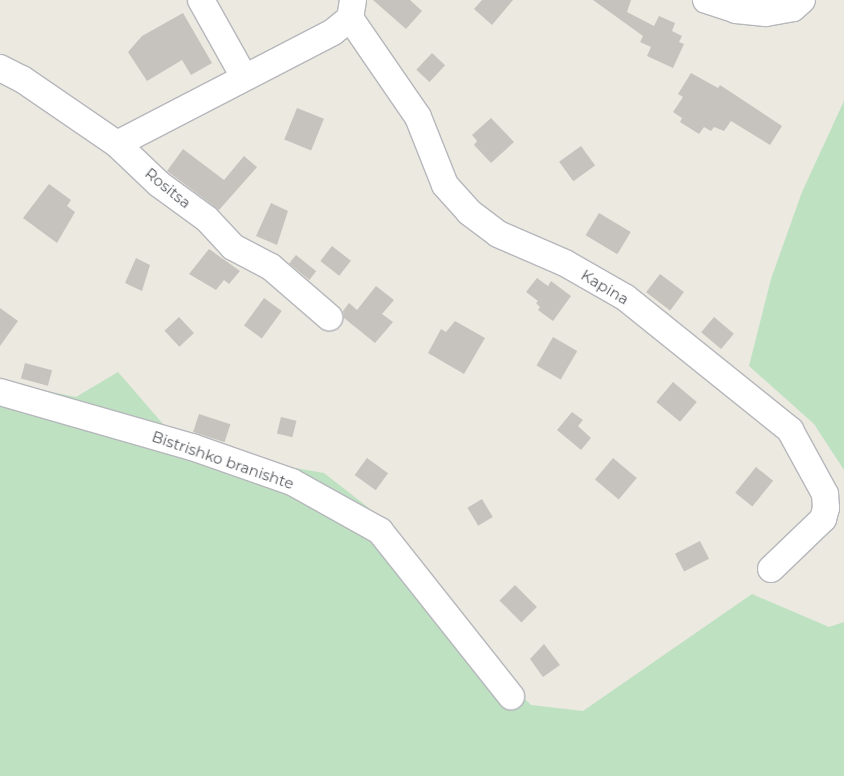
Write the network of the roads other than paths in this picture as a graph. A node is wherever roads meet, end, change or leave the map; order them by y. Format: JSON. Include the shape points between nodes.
{"nodes":[{"id":1,"x":201,"y":0,"type":"edge"},
{"id":2,"x":706,"y":0,"type":"edge"},
{"id":3,"x":802,"y":0,"type":"edge"},
{"id":4,"x":352,"y":9,"type":"edge"},
{"id":5,"x":0,"y":68,"type":"edge"},
{"id":6,"x":244,"y":77,"type":"junction"},
{"id":7,"x":117,"y":144,"type":"junction"},
{"id":8,"x":328,"y":317,"type":"dead end"},
{"id":9,"x":0,"y":392,"type":"edge"},
{"id":10,"x":771,"y":569,"type":"dead end"},
{"id":11,"x":511,"y":696,"type":"dead end"}],
"edges":[{"from":1,"to":6,"type":"street"},
{"from":2,"to":3,"type":"street","via":[[736,10],[766,13],[794,8]]},
{"from":4,"to":6,"type":"street","via":[[333,32]]},
{"from":4,"to":10,"type":"street","name":"Kapina","via":[[418,117],[446,185],[469,212],[498,234],[566,263],[626,298],[790,430],[825,494],[826,508],[823,519]]},
{"from":5,"to":7,"type":"street","name":"Rositsa","via":[[22,79]]},
{"from":6,"to":7,"type":"street"},
{"from":7,"to":8,"type":"street","name":"Rositsa","via":[[159,184],[207,219],[234,247],[271,267]]},
{"from":9,"to":11,"type":"street","name":"Bistrishko branishte","via":[[192,447],[292,482],[380,531]]}]}
